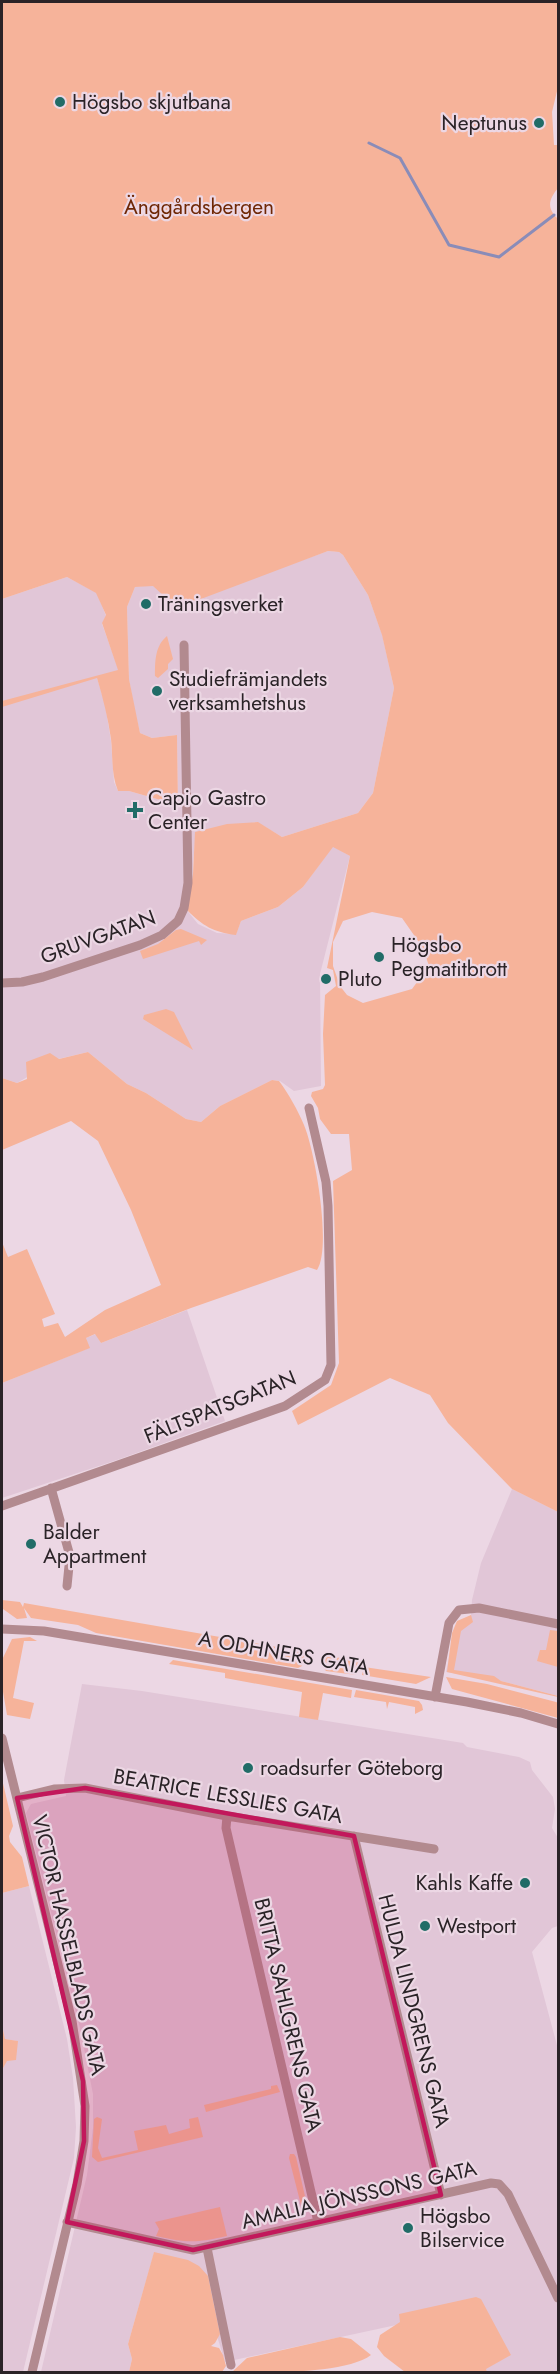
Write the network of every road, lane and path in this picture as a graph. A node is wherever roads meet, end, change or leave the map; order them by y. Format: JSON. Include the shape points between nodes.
{"nodes":[{"id":1,"x":184,"y":645,"type":"dead end"},
{"id":2,"x":2,"y":983,"type":"edge"},
{"id":3,"x":309,"y":1108,"type":"dead end"},
{"id":4,"x":51,"y":1488,"type":"junction"},
{"id":5,"x":2,"y":1506,"type":"edge"},
{"id":6,"x":67,"y":1586,"type":"dead end"},
{"id":7,"x":558,"y":1624,"type":"edge"},
{"id":8,"x":2,"y":1629,"type":"edge"},
{"id":9,"x":435,"y":1697,"type":"junction"},
{"id":10,"x":558,"y":1724,"type":"edge"},
{"id":11,"x":2,"y":1738,"type":"edge"},
{"id":12,"x":17,"y":1798,"type":"junction"},
{"id":13,"x":227,"y":1815,"type":"junction"},
{"id":14,"x":354,"y":1836,"type":"junction"},
{"id":15,"x":434,"y":1849,"type":"dead end"},
{"id":16,"x":441,"y":2195,"type":"junction"},
{"id":17,"x":67,"y":2222,"type":"junction"},
{"id":18,"x":318,"y":2222,"type":"junction"},
{"id":19,"x":207,"y":2248,"type":"junction"},
{"id":20,"x":558,"y":2298,"type":"edge"},
{"id":21,"x":231,"y":2365,"type":"dead end"},
{"id":22,"x":32,"y":2373,"type":"edge"}],
"edges":[{"from":1,"to":2,"type":"street","name":"GRUVGATAN","via":[[188,883],[178,921],[162,935],[140,945],[43,977]]},
{"from":3,"to":4,"type":"street","name":"FÄLTSPATSGATAN","via":[[328,1206],[331,1365],[325,1380],[285,1406]]},
{"from":4,"to":5,"type":"street","name":"FÄLTSPATSGATAN"},
{"from":4,"to":6,"type":"street","via":[[70,1556]]},
{"from":7,"to":9,"type":"street","via":[[479,1608],[459,1610],[449,1623]]},
{"from":8,"to":9,"type":"street","name":"A ODHNERS GATA","via":[[44,1631]]},
{"from":9,"to":10,"type":"street","name":"A ODHNERS GATA","via":[[491,1706]]},
{"from":11,"to":12,"type":"street","name":"VICTOR HASSELBLADS GATA"},
{"from":12,"to":13,"type":"street","name":"BEATRICE LESSLIES GATA","via":[[54,1789],[85,1788]]},
{"from":12,"to":17,"type":"street","name":"VICTOR HASSELBLADS GATA","via":[[83,2081],[84,2141]]},
{"from":13,"to":14,"type":"street","name":"BEATRICE LESSLIES GATA"},
{"from":13,"to":18,"type":"street","name":"BRITTA SAHLGRENS GATA","via":[[226,1828]]},
{"from":14,"to":15,"type":"street","name":"BEATRICE LESSLIES GATA"},
{"from":14,"to":16,"type":"street","name":"HULDA LINDGRENS GATA"},
{"from":16,"to":18,"type":"street","name":"AMALIA JÖNSSONS GATA"},
{"from":16,"to":20,"type":"street","name":"AMALIA JÖNSSONS GATA","via":[[491,2183],[504,2188]]},
{"from":17,"to":19,"type":"street","name":"AMALIA JÖNSSONS GATA","via":[[182,2249]]},
{"from":17,"to":22,"type":"street","name":"VICTOR HASSELBLADS GATA"},
{"from":18,"to":19,"type":"street","name":"AMALIA JÖNSSONS GATA"},
{"from":19,"to":21,"type":"street"}]}
